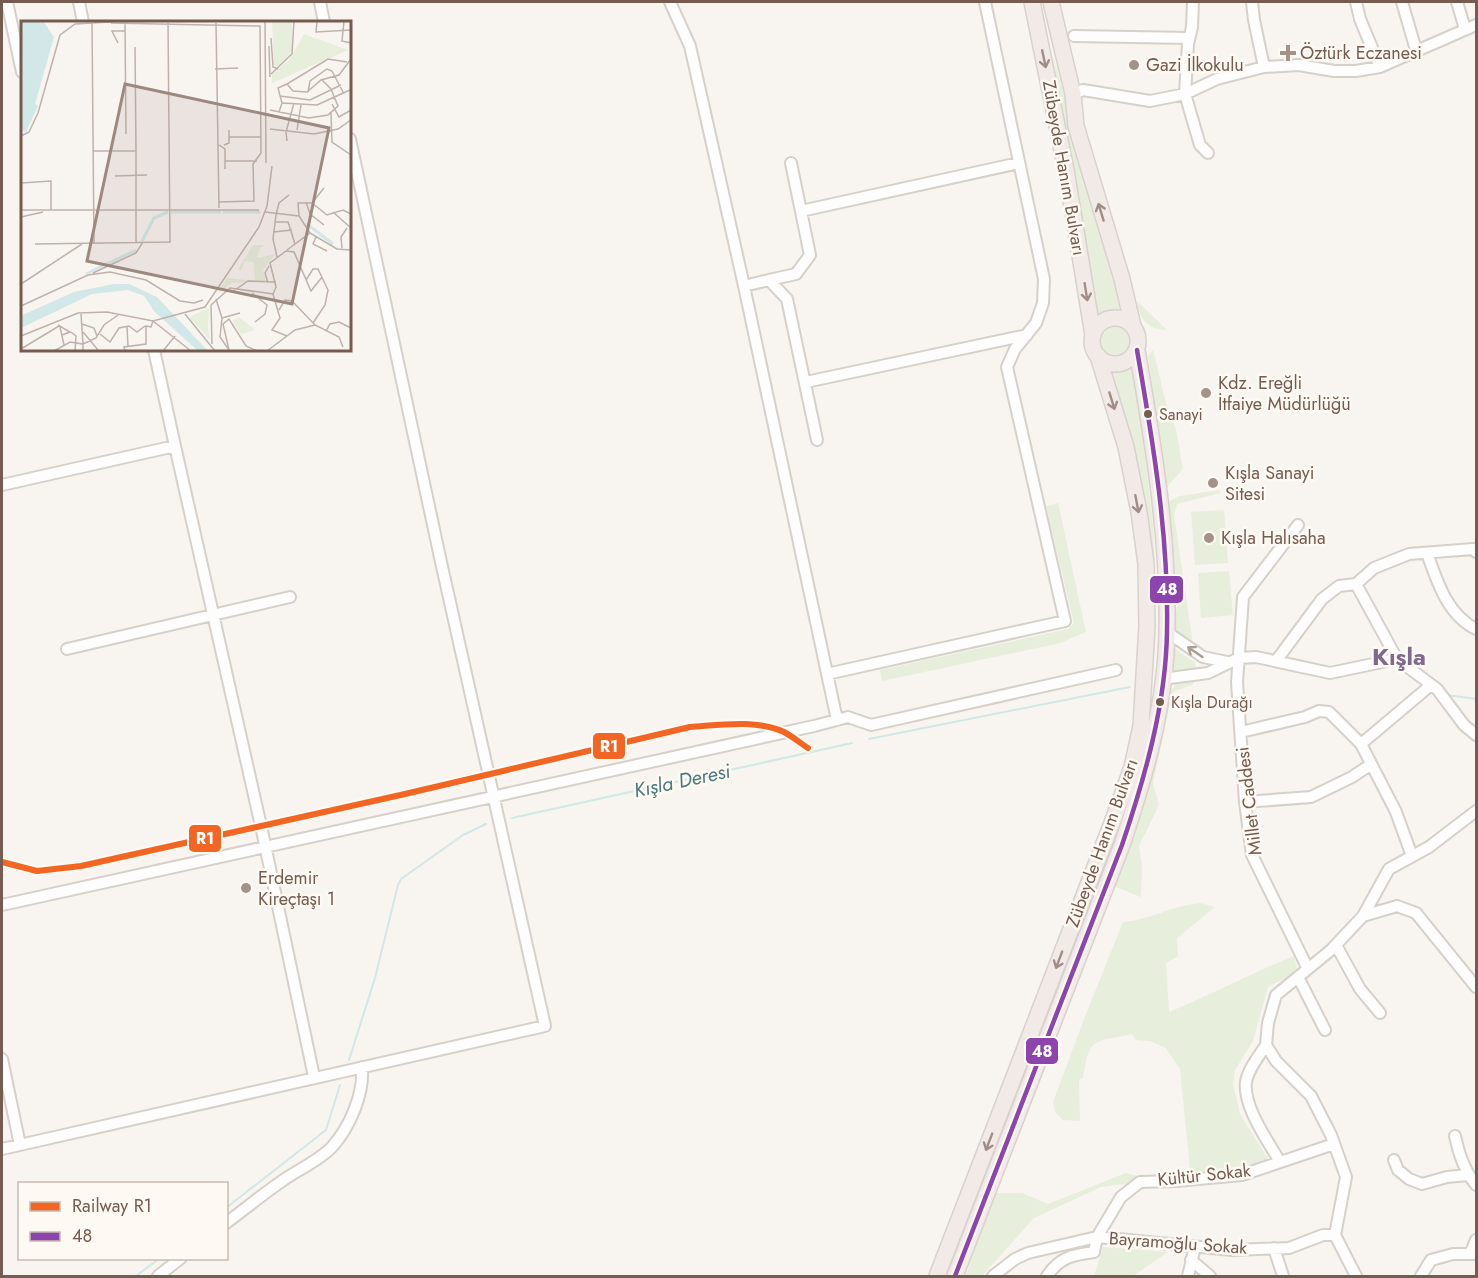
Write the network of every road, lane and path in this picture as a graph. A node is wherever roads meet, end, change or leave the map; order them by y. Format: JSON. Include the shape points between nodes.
{"nodes":[{"id":1,"x":8,"y":2,"type":"edge"},
{"id":2,"x":79,"y":2,"type":"edge"},
{"id":3,"x":320,"y":2,"type":"edge"},
{"id":4,"x":669,"y":2,"type":"edge"},
{"id":5,"x":985,"y":2,"type":"edge"},
{"id":6,"x":1032,"y":2,"type":"edge"},
{"id":7,"x":1051,"y":2,"type":"edge"},
{"id":8,"x":1193,"y":2,"type":"edge"},
{"id":9,"x":1252,"y":2,"type":"edge"},
{"id":10,"x":1356,"y":2,"type":"edge"},
{"id":11,"x":1402,"y":2,"type":"edge"},
{"id":12,"x":1457,"y":2,"type":"edge"},
{"id":13,"x":83,"y":21,"type":"edge"},
{"id":14,"x":324,"y":21,"type":"edge"},
{"id":15,"x":1476,"y":25,"type":"edge"},
{"id":16,"x":1465,"y":29,"type":"junction"},
{"id":17,"x":1074,"y":36,"type":"dead end"},
{"id":18,"x":1190,"y":38,"type":"junction"},
{"id":19,"x":1416,"y":50,"type":"junction"},
{"id":20,"x":21,"y":67,"type":"edge"},
{"id":21,"x":1264,"y":67,"type":"junction"},
{"id":22,"x":1380,"y":67,"type":"junction"},
{"id":23,"x":1073,"y":94,"type":"junction"},
{"id":24,"x":1185,"y":94,"type":"junction"},
{"id":25,"x":351,"y":144,"type":"edge"},
{"id":26,"x":1208,"y":153,"type":"dead end"},
{"id":27,"x":791,"y":163,"type":"dead end"},
{"id":28,"x":1019,"y":163,"type":"junction"},
{"id":29,"x":801,"y":211,"type":"junction"},
{"id":30,"x":769,"y":280,"type":"junction"},
{"id":31,"x":744,"y":286,"type":"junction"},
{"id":32,"x":1132,"y":326,"type":"junction"},
{"id":33,"x":1027,"y":335,"type":"junction"},
{"id":34,"x":1093,"y":335,"type":"junction"},
{"id":35,"x":1137,"y":350,"type":"junction"},
{"id":36,"x":154,"y":351,"type":"edge"},
{"id":37,"x":1098,"y":356,"type":"junction"},
{"id":38,"x":806,"y":382,"type":"junction"},
{"id":39,"x":817,"y":440,"type":"dead end"},
{"id":40,"x":176,"y":446,"type":"junction"},
{"id":41,"x":2,"y":485,"type":"edge"},
{"id":42,"x":1298,"y":525,"type":"dead end"},
{"id":43,"x":1475,"y":547,"type":"edge"},
{"id":44,"x":1427,"y":553,"type":"junction"},
{"id":45,"x":1356,"y":584,"type":"junction"},
{"id":46,"x":290,"y":597,"type":"dead end"},
{"id":47,"x":214,"y":616,"type":"junction"},
{"id":48,"x":1476,"y":629,"type":"edge"},
{"id":49,"x":1167,"y":632,"type":"junction"},
{"id":50,"x":67,"y":649,"type":"dead end"},
{"id":51,"x":1239,"y":658,"type":"junction"},
{"id":52,"x":1397,"y":659,"type":"junction"},
{"id":53,"x":1227,"y":662,"type":"junction"},
{"id":54,"x":1276,"y":662,"type":"junction"},
{"id":55,"x":1116,"y":670,"type":"dead end"},
{"id":56,"x":827,"y":674,"type":"junction"},
{"id":57,"x":1162,"y":679,"type":"junction"},
{"id":58,"x":1431,"y":685,"type":"junction"},
{"id":59,"x":837,"y":720,"type":"junction"},
{"id":60,"x":1241,"y":732,"type":"junction"},
{"id":61,"x":1476,"y":735,"type":"edge"},
{"id":62,"x":1360,"y":744,"type":"junction"},
{"id":63,"x":1370,"y":765,"type":"junction"},
{"id":64,"x":494,"y":796,"type":"junction"},
{"id":65,"x":1245,"y":802,"type":"junction"},
{"id":66,"x":1476,"y":811,"type":"edge"},
{"id":67,"x":266,"y":847,"type":"junction"},
{"id":68,"x":1412,"y":856,"type":"junction"},
{"id":69,"x":2,"y":905,"type":"edge"},
{"id":70,"x":1363,"y":916,"type":"junction"},
{"id":71,"x":1336,"y":945,"type":"junction"},
{"id":72,"x":1308,"y":969,"type":"junction"},
{"id":73,"x":1298,"y":977,"type":"junction"},
{"id":74,"x":1476,"y":987,"type":"edge"},
{"id":75,"x":1380,"y":1013,"type":"dead end"},
{"id":76,"x":1325,"y":1030,"type":"dead end"},
{"id":77,"x":1266,"y":1045,"type":"junction"},
{"id":78,"x":2,"y":1059,"type":"edge"},
{"id":79,"x":362,"y":1067,"type":"junction"},
{"id":80,"x":314,"y":1077,"type":"junction"},
{"id":81,"x":1455,"y":1136,"type":"dead end"},
{"id":82,"x":1334,"y":1144,"type":"junction"},
{"id":83,"x":20,"y":1145,"type":"junction"},
{"id":84,"x":2,"y":1149,"type":"edge"},
{"id":85,"x":1394,"y":1160,"type":"dead end"},
{"id":86,"x":1280,"y":1162,"type":"junction"},
{"id":87,"x":1468,"y":1175,"type":"junction"},
{"id":88,"x":1476,"y":1185,"type":"edge"},
{"id":89,"x":228,"y":1221,"type":"edge"},
{"id":90,"x":1335,"y":1235,"type":"junction"},
{"id":91,"x":1097,"y":1237,"type":"junction"},
{"id":92,"x":1476,"y":1240,"type":"edge"},
{"id":93,"x":1195,"y":1247,"type":"junction"},
{"id":94,"x":1274,"y":1248,"type":"junction"},
{"id":95,"x":1473,"y":1254,"type":"edge"},
{"id":96,"x":178,"y":1260,"type":"edge"},
{"id":97,"x":1191,"y":1260,"type":"junction"},
{"id":98,"x":158,"y":1276,"type":"edge"},
{"id":99,"x":937,"y":1276,"type":"edge"},
{"id":100,"x":955,"y":1276,"type":"edge"},
{"id":101,"x":993,"y":1276,"type":"edge"},
{"id":102,"x":1047,"y":1276,"type":"edge"},
{"id":103,"x":1188,"y":1276,"type":"edge"},
{"id":104,"x":1210,"y":1276,"type":"edge"},
{"id":105,"x":1283,"y":1276,"type":"edge"},
{"id":106,"x":1356,"y":1276,"type":"edge"},
{"id":107,"x":1421,"y":1276,"type":"edge"}],
"edges":[{"from":1,"to":20,"type":"street"},
{"from":2,"to":13,"type":"street"},
{"from":3,"to":14,"type":"street"},
{"from":4,"to":31,"type":"street","via":[[690,46]]},
{"from":5,"to":28,"type":"street"},
{"from":6,"to":34,"type":"highway","name":"Zübeyde Hanım Bulvarı","one_way":true,"via":[[1066,170]]},
{"from":7,"to":23,"type":"highway","name":"Zübeyde Hanım Bulvarı"},
{"from":8,"to":18,"type":"street"},
{"from":9,"to":21,"type":"street"},
{"from":10,"to":22,"type":"street"},
{"from":11,"to":19,"type":"street"},
{"from":12,"to":16,"type":"street"},
{"from":15,"to":16,"type":"street"},
{"from":16,"to":19,"type":"street"},
{"from":17,"to":18,"type":"street"},
{"from":18,"to":24,"type":"street"},
{"from":19,"to":22,"type":"street"},
{"from":21,"to":22,"type":"street","via":[[1299,65],[1334,71]]},
{"from":21,"to":24,"type":"street","via":[[1216,79]]},
{"from":23,"to":24,"type":"street","via":[[1083,90],[1150,100]]},
{"from":32,"to":23,"type":"highway","name":"Zübeyde Hanım Bulvarı","one_way":true,"via":[[1122,279],[1076,126]]},
{"from":24,"to":26,"type":"street","via":[[1200,145]]},
{"from":25,"to":64,"type":"street"},
{"from":27,"to":29,"type":"street"},
{"from":28,"to":29,"type":"street"},
{"from":28,"to":33,"type":"street","via":[[1044,279],[1043,303]]},
{"from":29,"to":30,"type":"street","via":[[810,255],[796,274]]},
{"from":30,"to":31,"type":"street"},
{"from":30,"to":38,"type":"street","via":[[787,299]]},
{"from":31,"to":56,"type":"street"},
{"from":32,"to":34,"type":"highway","via":[[1121,319],[1107,320]]},
{"from":32,"to":35,"type":"highway","name":"Zübeyde Hanım Bulvarı","via":[[1138,337]]},
{"from":33,"to":38,"type":"street"},
{"from":33,"to":56,"type":"street","via":[[1007,367],[1065,621]]},
{"from":34,"to":37,"type":"highway","name":"Zübeyde Hanım Bulvarı"},
{"from":35,"to":37,"type":"highway","via":[[1119,364]]},
{"from":35,"to":49,"type":"highway","name":"Zübeyde Hanım Bulvarı","via":[[1159,498]]},
{"from":36,"to":40,"type":"street"},
{"from":37,"to":99,"type":"highway","name":"Zübeyde Hanım Bulvarı","one_way":true,"via":[[1126,447],[1146,564],[1141,726],[1115,815]]},
{"from":38,"to":39,"type":"street"},
{"from":40,"to":41,"type":"street"},
{"from":40,"to":47,"type":"street"},
{"from":42,"to":51,"type":"street","name":"Millet Caddesi","via":[[1243,597]]},
{"from":43,"to":44,"type":"street"},
{"from":44,"to":45,"type":"street","via":[[1409,554],[1374,568]]},
{"from":44,"to":48,"type":"street","via":[[1440,591]]},
{"from":45,"to":52,"type":"street"},
{"from":45,"to":54,"type":"street","via":[[1339,586],[1322,599]]},
{"from":46,"to":47,"type":"street"},
{"from":47,"to":50,"type":"street"},
{"from":47,"to":67,"type":"street"},
{"from":53,"to":49,"type":"street","one_way":true,"via":[[1203,657]]},
{"from":49,"to":57,"type":"highway","name":"Zübeyde Hanım Bulvarı"},
{"from":51,"to":53,"type":"street"},
{"from":51,"to":54,"type":"street"},
{"from":51,"to":60,"type":"street","name":"Millet Caddesi"},
{"from":52,"to":54,"type":"street","via":[[1330,673]]},
{"from":52,"to":58,"type":"street"},
{"from":53,"to":57,"type":"street","via":[[1208,673]]},
{"from":55,"to":59,"type":"street","via":[[872,725],[848,717]]},
{"from":56,"to":59,"type":"street"},
{"from":57,"to":100,"type":"highway","name":"Zübeyde Hanım Bulvarı","via":[[1141,789],[1122,845]]},
{"from":58,"to":61,"type":"street"},
{"from":58,"to":62,"type":"street"},
{"from":59,"to":64,"type":"street"},
{"from":60,"to":62,"type":"street","via":[[1319,711],[1329,712]]},
{"from":60,"to":65,"type":"street","name":"Millet Caddesi"},
{"from":62,"to":63,"type":"street"},
{"from":63,"to":65,"type":"street","via":[[1311,797]]},
{"from":63,"to":68,"type":"street","via":[[1396,812]]},
{"from":64,"to":67,"type":"street"},
{"from":64,"to":79,"type":"street","via":[[545,1026]]},
{"from":65,"to":72,"type":"street","name":"Millet Caddesi","via":[[1252,855]]},
{"from":66,"to":68,"type":"street"},
{"from":67,"to":69,"type":"street"},
{"from":67,"to":80,"type":"street"},
{"from":68,"to":70,"type":"street","via":[[1389,868]]},
{"from":70,"to":71,"type":"street"},
{"from":70,"to":74,"type":"street","via":[[1397,906],[1416,913]]},
{"from":71,"to":72,"type":"street"},
{"from":71,"to":75,"type":"street","via":[[1360,989]]},
{"from":72,"to":73,"type":"street"},
{"from":73,"to":76,"type":"street"},
{"from":73,"to":77,"type":"street","via":[[1276,995]]},
{"from":77,"to":82,"type":"street","via":[[1276,1061],[1311,1096]]},
{"from":77,"to":86,"type":"street","via":[[1248,1075],[1248,1104]]},
{"from":78,"to":83,"type":"street"},
{"from":79,"to":80,"type":"street"},
{"from":79,"to":89,"type":"street","via":[[357,1101],[345,1130],[330,1149]]},
{"from":80,"to":83,"type":"street"},
{"from":81,"to":87,"type":"street"},
{"from":82,"to":86,"type":"street","name":"Kültür Sokak"},
{"from":82,"to":90,"type":"street","via":[[1346,1177]]},
{"from":83,"to":84,"type":"street"},
{"from":85,"to":87,"type":"street","via":[[1398,1170],[1422,1184]]},
{"from":86,"to":91,"type":"street","name":"Kültür Sokak","via":[[1242,1175],[1140,1182],[1121,1197]]},
{"from":87,"to":88,"type":"street"},
{"from":90,"to":94,"type":"street","name":"Bayramoğlu Sokak","via":[[1323,1235],[1289,1248]]},
{"from":90,"to":106,"type":"street"},
{"from":91,"to":93,"type":"street","name":"Bayramoğlu Sokak"},
{"from":91,"to":101,"type":"street","name":"Bayramoğlu Sokak","via":[[1028,1253]]},
{"from":91,"to":102,"type":"street","name":"Kültür Sokak","via":[[1094,1252],[1070,1255]]},
{"from":92,"to":95,"type":"street"},
{"from":93,"to":94,"type":"street","name":"Bayramoğlu Sokak"},
{"from":93,"to":97,"type":"street"},
{"from":94,"to":105,"type":"street"},
{"from":95,"to":107,"type":"street","via":[[1431,1260]]},
{"from":96,"to":98,"type":"street"},
{"from":97,"to":103,"type":"street"},
{"from":97,"to":104,"type":"street"}]}
